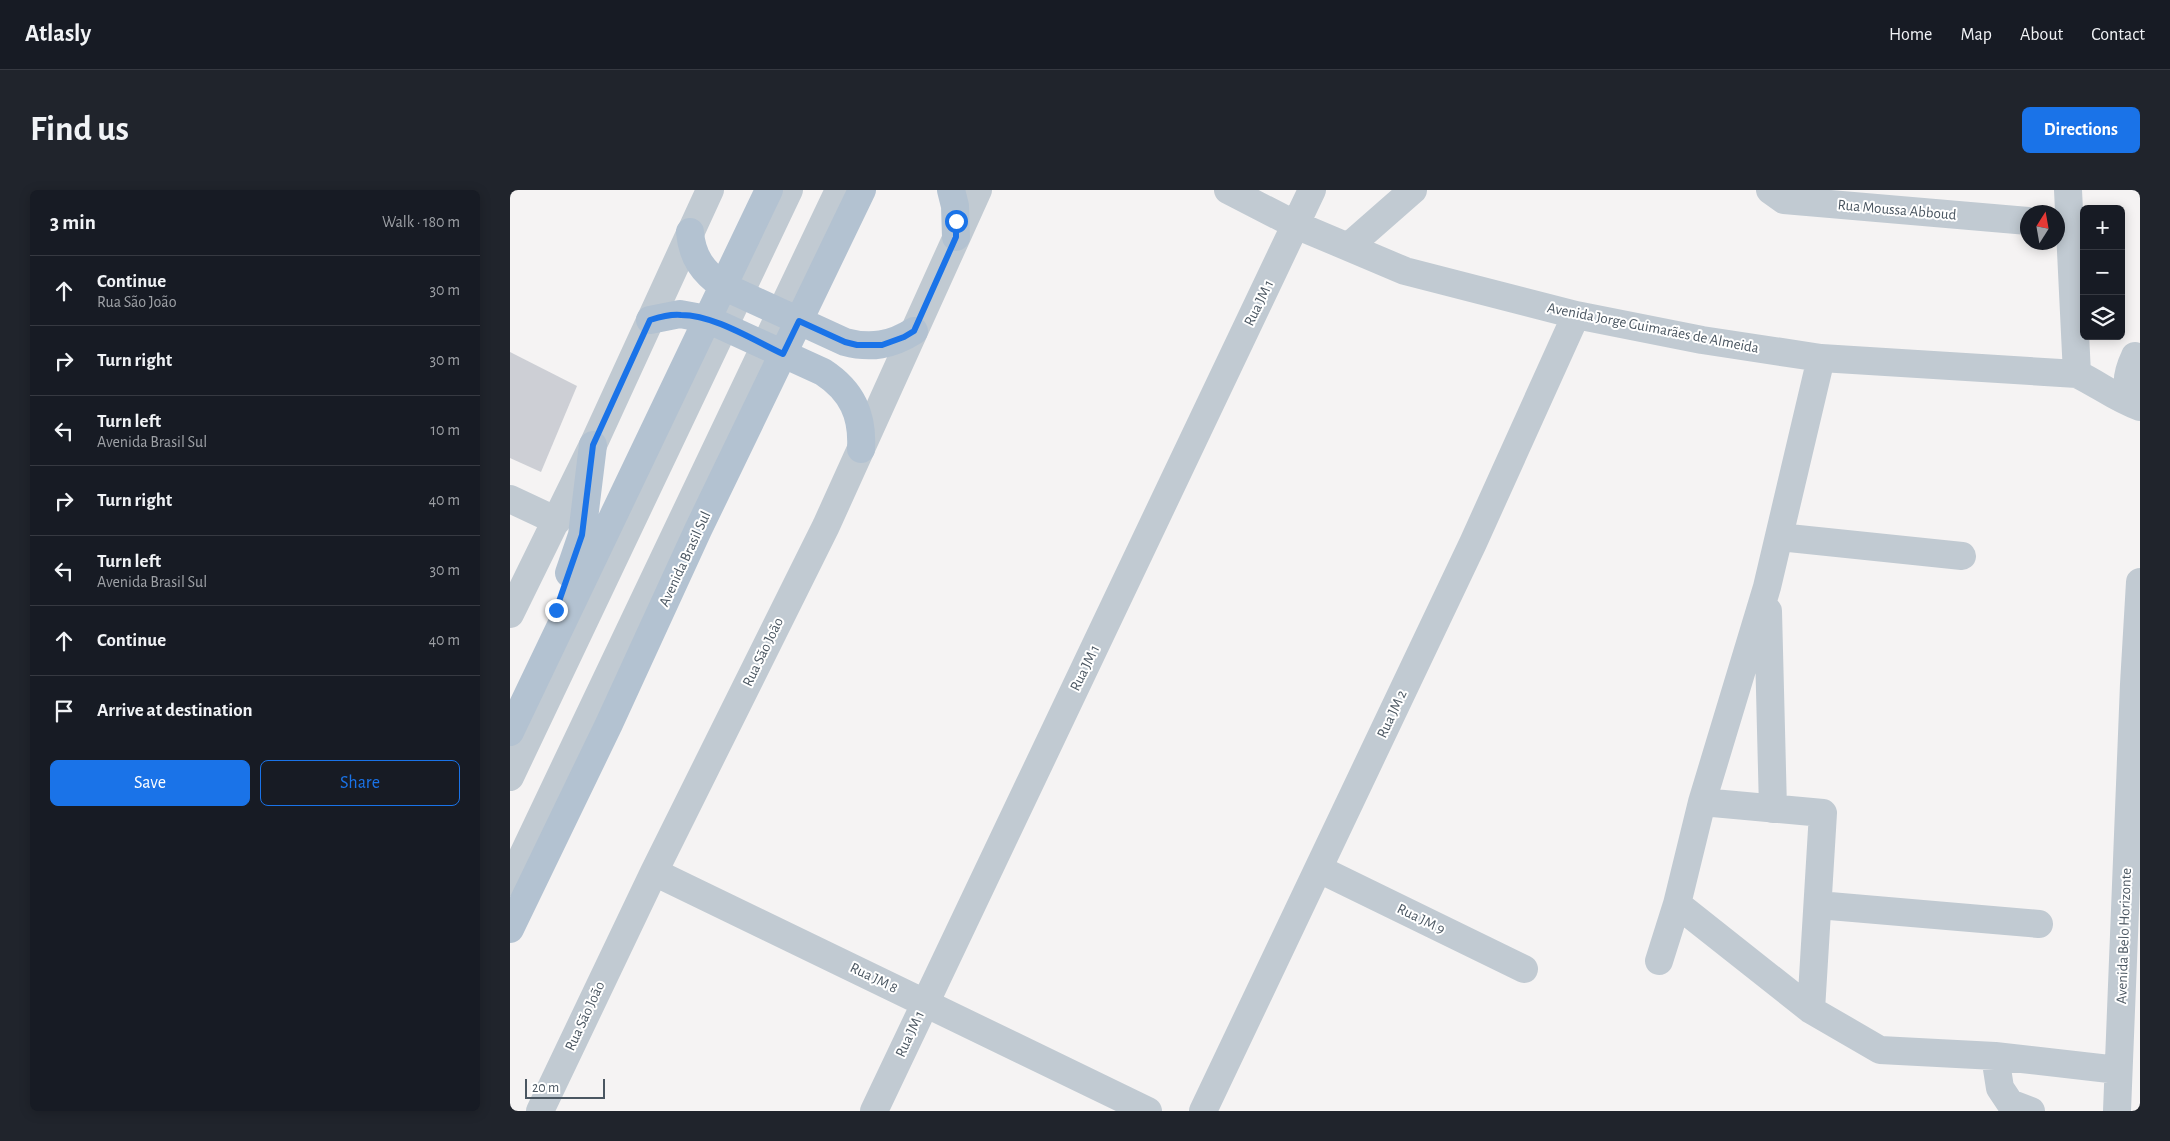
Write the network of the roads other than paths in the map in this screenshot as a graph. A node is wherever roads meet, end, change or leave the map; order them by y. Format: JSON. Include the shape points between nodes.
{"nodes":[{"id":1,"x":710,"y":190,"type":"edge"},
{"id":2,"x":769,"y":190,"type":"edge"},
{"id":3,"x":789,"y":190,"type":"edge"},
{"id":4,"x":839,"y":190,"type":"edge"},
{"id":5,"x":862,"y":190,"type":"edge"},
{"id":6,"x":951,"y":190,"type":"edge"},
{"id":7,"x":978,"y":190,"type":"edge"},
{"id":8,"x":1228,"y":190,"type":"edge"},
{"id":9,"x":1312,"y":190,"type":"edge"},
{"id":10,"x":1413,"y":190,"type":"edge"},
{"id":11,"x":1770,"y":190,"type":"edge"},
{"id":12,"x":2068,"y":190,"type":"edge"},
{"id":13,"x":2065,"y":216,"type":"edge"},
{"id":14,"x":2020,"y":220,"type":"edge"},
{"id":15,"x":1296,"y":225,"type":"junction"},
{"id":16,"x":2065,"y":231,"type":"edge"},
{"id":17,"x":690,"y":232,"type":"junction"},
{"id":18,"x":956,"y":237,"type":"junction"},
{"id":19,"x":1348,"y":247,"type":"junction"},
{"id":20,"x":731,"y":290,"type":"junction"},
{"id":21,"x":1576,"y":315,"type":"junction"},
{"id":22,"x":790,"y":317,"type":"junction"},
{"id":23,"x":650,"y":320,"type":"junction"},
{"id":24,"x":715,"y":323,"type":"junction"},
{"id":25,"x":914,"y":331,"type":"junction"},
{"id":26,"x":774,"y":350,"type":"junction"},
{"id":27,"x":2137,"y":356,"type":"edge"},
{"id":28,"x":1821,"y":358,"type":"junction"},
{"id":29,"x":2087,"y":379,"type":"junction"},
{"id":30,"x":2140,"y":405,"type":"edge"},
{"id":31,"x":593,"y":445,"type":"junction"},
{"id":32,"x":861,"y":449,"type":"junction"},
{"id":33,"x":510,"y":499,"type":"edge"},
{"id":34,"x":557,"y":521,"type":"junction"},
{"id":35,"x":1779,"y":537,"type":"junction"},
{"id":36,"x":1962,"y":556,"type":"dead end"},
{"id":37,"x":520,"y":568,"type":"edge"},
{"id":38,"x":2140,"y":582,"type":"edge"},
{"id":39,"x":1767,"y":587,"type":"junction"},
{"id":40,"x":510,"y":614,"type":"edge"},
{"id":41,"x":550,"y":648,"type":"junction"},
{"id":42,"x":2137,"y":684,"type":"edge"},
{"id":43,"x":510,"y":732,"type":"edge"},
{"id":44,"x":510,"y":776,"type":"edge"},
{"id":45,"x":1702,"y":802,"type":"junction"},
{"id":46,"x":1773,"y":810,"type":"junction"},
{"id":47,"x":1318,"y":869,"type":"junction"},
{"id":48,"x":654,"y":872,"type":"junction"},
{"id":49,"x":510,"y":882,"type":"edge"},
{"id":50,"x":1677,"y":904,"type":"junction"},
{"id":51,"x":1818,"y":905,"type":"junction"},
{"id":52,"x":2039,"y":924,"type":"dead end"},
{"id":53,"x":510,"y":929,"type":"edge"},
{"id":54,"x":1659,"y":961,"type":"dead end"},
{"id":55,"x":1524,"y":969,"type":"dead end"},
{"id":56,"x":2131,"y":985,"type":"edge"},
{"id":57,"x":925,"y":1003,"type":"junction"},
{"id":58,"x":1811,"y":1010,"type":"junction"},
{"id":59,"x":1995,"y":1056,"type":"junction"},
{"id":60,"x":2118,"y":1070,"type":"junction"},
{"id":61,"x":540,"y":1111,"type":"edge"},
{"id":62,"x":874,"y":1111,"type":"edge"},
{"id":63,"x":1148,"y":1111,"type":"edge"},
{"id":64,"x":1203,"y":1111,"type":"edge"},
{"id":65,"x":2031,"y":1111,"type":"edge"},
{"id":66,"x":2116,"y":1111,"type":"edge"}],
"edges":[{"from":1,"to":17,"type":"street"},
{"from":2,"to":20,"type":"main road"},
{"from":3,"to":20,"type":"street"},
{"from":4,"to":22,"type":"street"},
{"from":5,"to":22,"type":"main road","name":"Avenida Brasil Sul"},
{"from":6,"to":18,"type":"main road"},
{"from":7,"to":18,"type":"street","name":"Rua São João"},
{"from":8,"to":15,"type":"street","name":"Avenida Jorge Guimarães de Almeida"},
{"from":9,"to":15,"type":"street","name":"Rua JM 1"},
{"from":10,"to":19,"type":"street"},
{"from":11,"to":14,"type":"street","name":"Rua Moussa Abboud","via":[[1784,200]]},
{"from":12,"to":13,"type":"street"},
{"from":15,"to":19,"type":"street","name":"Avenida Jorge Guimarães de Almeida"},
{"from":15,"to":57,"type":"street","name":"Rua JM 1"},
{"from":16,"to":29,"type":"street"},
{"from":17,"to":20,"type":"main road","via":[[700,266],[710,277]]},
{"from":17,"to":23,"type":"street"},
{"from":18,"to":25,"type":"street","name":"Rua São João"},
{"from":19,"to":21,"type":"street","name":"Avenida Jorge Guimarães de Almeida","via":[[1405,271]]},
{"from":20,"to":22,"type":"main road"},
{"from":20,"to":24,"type":"main road"},
{"from":21,"to":28,"type":"street","name":"Avenida Jorge Guimarães de Almeida","via":[[1702,340]]},
{"from":21,"to":47,"type":"street","name":"Rua JM 2","via":[[1473,543]]},
{"from":22,"to":25,"type":"main road","via":[[857,345],[882,345]]},
{"from":22,"to":26,"type":"main road","name":"Avenida Brasil Sul"},
{"from":23,"to":24,"type":"main road","via":[[680,314]]},
{"from":23,"to":31,"type":"street"},
{"from":24,"to":26,"type":"main road"},
{"from":24,"to":41,"type":"main road"},
{"from":24,"to":44,"type":"street"},
{"from":25,"to":32,"type":"street","name":"Rua São João"},
{"from":26,"to":32,"type":"main road","via":[[823,372],[846,391],[860,418]]},
{"from":26,"to":49,"type":"street"},
{"from":26,"to":53,"type":"main road","name":"Avenida Brasil Sul","via":[[694,539]]},
{"from":27,"to":29,"type":"street"},
{"from":27,"to":30,"type":"street","via":[[2127,377],[2127,387]]},
{"from":28,"to":29,"type":"street","name":"Avenida Jorge Guimarães de Almeida"},
{"from":28,"to":35,"type":"street"},
{"from":29,"to":30,"type":"street","via":[[2124,402]]},
{"from":31,"to":34,"type":"street"},
{"from":31,"to":41,"type":"main road","via":[[582,535],[556,610]]},
{"from":32,"to":48,"type":"street","name":"Rua São João"},
{"from":33,"to":34,"type":"street"},
{"from":34,"to":37,"type":"street"},
{"from":35,"to":36,"type":"street"},
{"from":35,"to":39,"type":"street"},
{"from":37,"to":40,"type":"street"},
{"from":38,"to":42,"type":"street","name":"Avenida Belo Horizonte"},
{"from":39,"to":45,"type":"street"},
{"from":39,"to":46,"type":"street"},
{"from":41,"to":43,"type":"main road"},
{"from":42,"to":56,"type":"street","name":"Avenida Belo Horizonte"},
{"from":45,"to":46,"type":"street"},
{"from":45,"to":50,"type":"street"},
{"from":46,"to":51,"type":"street","via":[[1824,814]]},
{"from":47,"to":55,"type":"street","name":"Rua JM 9"},
{"from":47,"to":64,"type":"street","name":"Rua JM 2"},
{"from":48,"to":57,"type":"street","name":"Rua JM 8"},
{"from":48,"to":61,"type":"street","name":"Rua São João"},
{"from":50,"to":54,"type":"street"},
{"from":50,"to":58,"type":"street"},
{"from":51,"to":52,"type":"street"},
{"from":51,"to":58,"type":"street"},
{"from":56,"to":60,"type":"street","name":"Avenida Belo Horizonte"},
{"from":57,"to":62,"type":"street","name":"Rua JM 1"},
{"from":57,"to":63,"type":"street","name":"Rua JM 8"},
{"from":58,"to":59,"type":"street","via":[[1880,1050]]},
{"from":59,"to":60,"type":"street"},
{"from":59,"to":65,"type":"street","via":[[2000,1088],[2010,1104]]},
{"from":60,"to":66,"type":"street","name":"Avenida Belo Horizonte"}]}
